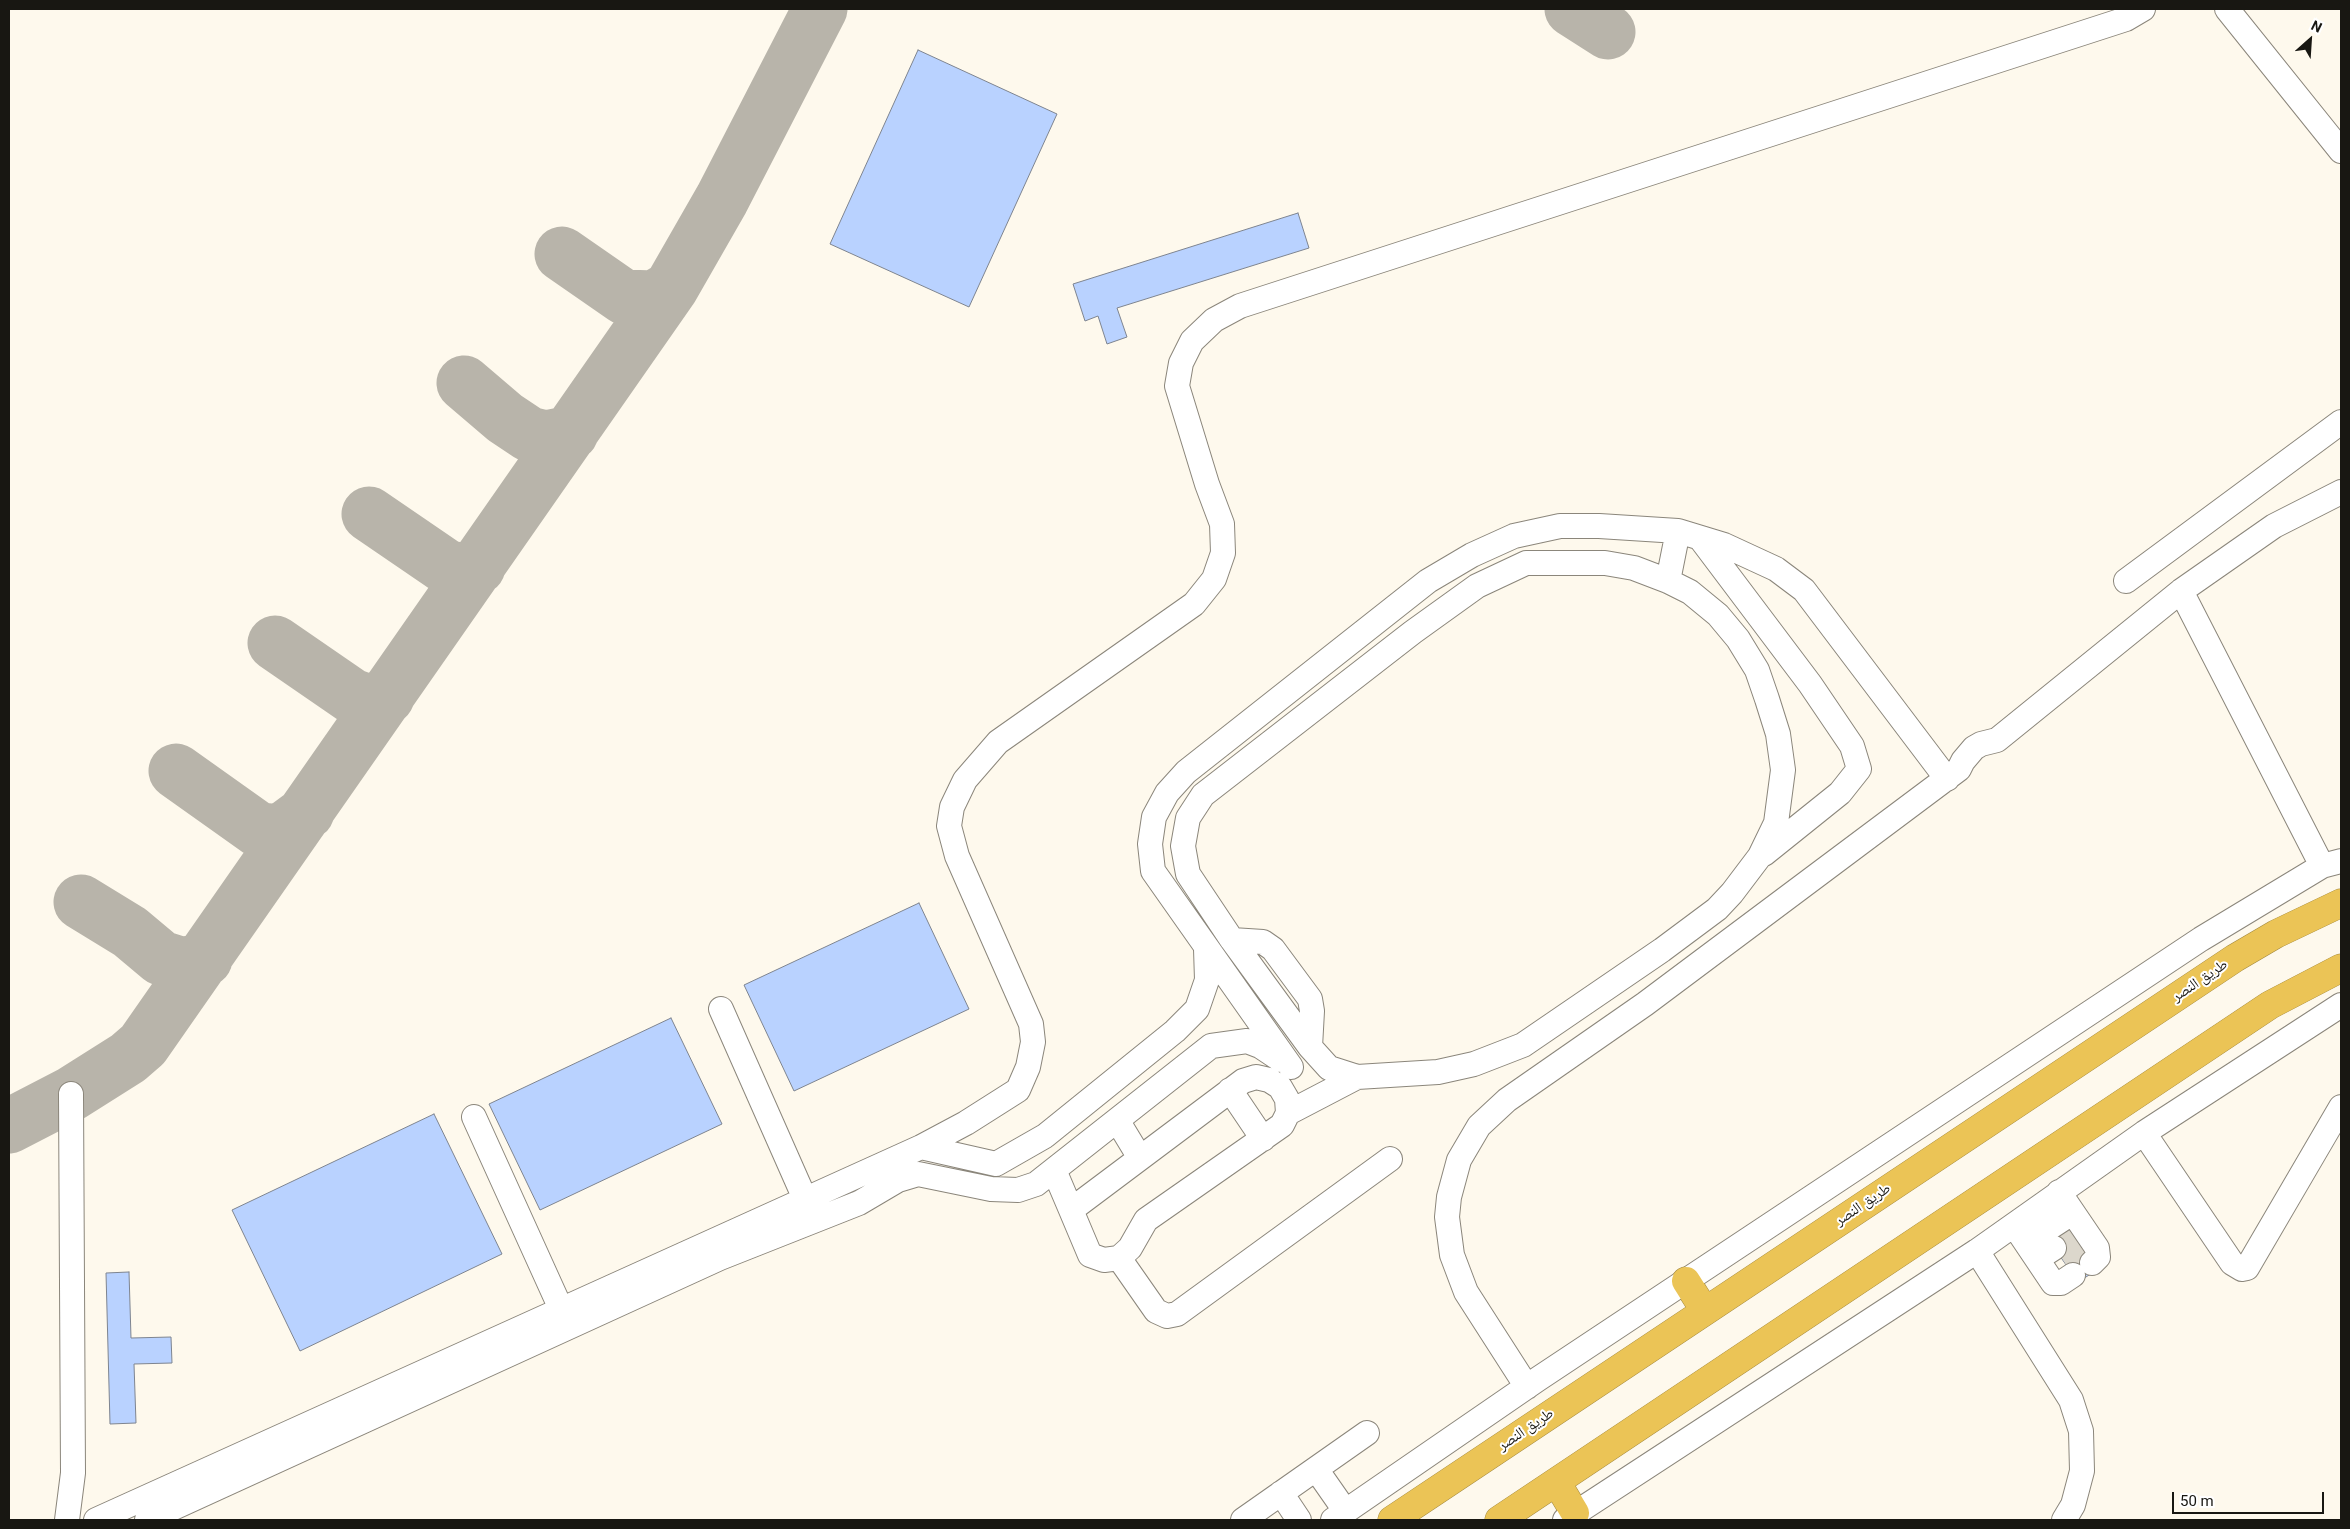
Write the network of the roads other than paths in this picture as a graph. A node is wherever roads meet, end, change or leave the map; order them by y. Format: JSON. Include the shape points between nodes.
{"nodes":[{"id":1,"x":2143,"y":9,"type":"edge"},
{"id":2,"x":2227,"y":9,"type":"edge"},
{"id":3,"x":2341,"y":151,"type":"edge"},
{"id":4,"x":2341,"y":422,"type":"edge"},
{"id":5,"x":2341,"y":492,"type":"edge"},
{"id":6,"x":1689,"y":534,"type":"junction"},
{"id":7,"x":1514,"y":536,"type":"junction"},
{"id":8,"x":1526,"y":563,"type":"junction"},
{"id":9,"x":1668,"y":580,"type":"junction"},
{"id":10,"x":2126,"y":581,"type":"dead end"},
{"id":11,"x":2181,"y":591,"type":"junction"},
{"id":12,"x":1298,"y":682,"type":"junction"},
{"id":13,"x":1317,"y":707,"type":"junction"},
{"id":14,"x":1953,"y":774,"type":"junction"},
{"id":15,"x":1760,"y":856,"type":"junction"},
{"id":16,"x":2332,"y":863,"type":"edge"},
{"id":17,"x":2341,"y":903,"type":"edge"},
{"id":18,"x":1208,"y":904,"type":"junction"},
{"id":19,"x":1186,"y":918,"type":"junction"},
{"id":20,"x":1206,"y":949,"type":"junction"},
{"id":21,"x":2341,"y":968,"type":"edge"},
{"id":22,"x":721,"y":1008,"type":"dead end"},
{"id":23,"x":2337,"y":1013,"type":"edge"},
{"id":24,"x":1312,"y":1051,"type":"junction"},
{"id":25,"x":1291,"y":1067,"type":"junction"},
{"id":26,"x":1357,"y":1078,"type":"junction"},
{"id":27,"x":1269,"y":1080,"type":"junction"},
{"id":28,"x":1230,"y":1090,"type":"junction"},
{"id":29,"x":71,"y":1094,"type":"dead end"},
{"id":30,"x":2341,"y":1107,"type":"edge"},
{"id":31,"x":1288,"y":1113,"type":"junction"},
{"id":32,"x":474,"y":1117,"type":"dead end"},
{"id":33,"x":1117,"y":1120,"type":"junction"},
{"id":34,"x":2144,"y":1133,"type":"junction"},
{"id":35,"x":1263,"y":1139,"type":"junction"},
{"id":36,"x":921,"y":1147,"type":"junction"},
{"id":37,"x":1140,"y":1158,"type":"junction"},
{"id":38,"x":1390,"y":1159,"type":"dead end"},
{"id":39,"x":1054,"y":1170,"type":"junction"},
{"id":40,"x":2059,"y":1192,"type":"junction"},
{"id":41,"x":805,"y":1199,"type":"junction"},
{"id":42,"x":1071,"y":1210,"type":"junction"},
{"id":43,"x":2062,"y":1248,"type":"junction"},
{"id":44,"x":1977,"y":1251,"type":"junction"},
{"id":45,"x":1118,"y":1258,"type":"junction"},
{"id":46,"x":1686,"y":1281,"type":"junction"},
{"id":47,"x":561,"y":1309,"type":"junction"},
{"id":48,"x":1705,"y":1311,"type":"junction"},
{"id":49,"x":1527,"y":1387,"type":"junction"},
{"id":50,"x":1367,"y":1433,"type":"dead end"},
{"id":51,"x":1316,"y":1470,"type":"junction"},
{"id":52,"x":1557,"y":1483,"type":"junction"},
{"id":53,"x":1282,"y":1493,"type":"junction"},
{"id":54,"x":1339,"y":1516,"type":"edge"},
{"id":55,"x":1570,"y":1517,"type":"edge"},
{"id":56,"x":67,"y":1520,"type":"edge"},
{"id":57,"x":96,"y":1520,"type":"edge"},
{"id":58,"x":147,"y":1520,"type":"edge"},
{"id":59,"x":1243,"y":1520,"type":"edge"},
{"id":60,"x":1299,"y":1520,"type":"edge"},
{"id":61,"x":1392,"y":1520,"type":"edge"},
{"id":62,"x":1499,"y":1520,"type":"edge"},
{"id":63,"x":2064,"y":1520,"type":"edge"}],
"edges":[{"from":1,"to":36,"type":"street","via":[[2126,18],[1240,306],[1214,320],[1192,341],[1181,363],[1177,386],[1222,524],[1223,553],[1214,579],[1194,604],[998,742],[965,780],[952,807],[949,826],[957,856],[1031,1024],[1034,1042],[1018,1090]]},
{"from":2,"to":3,"type":"street"},
{"from":4,"to":10,"type":"street"},
{"from":5,"to":11,"type":"street","via":[[2274,526]]},
{"from":6,"to":7,"type":"street","via":[[1560,526]]},
{"from":6,"to":9,"type":"street"},
{"from":6,"to":14,"type":"street","via":[[1724,545],[1764,548],[1810,579]]},
{"from":6,"to":15,"type":"street","via":[[1810,684],[1852,746],[1859,769],[1840,793]]},
{"from":7,"to":8,"type":"street"},
{"from":7,"to":12,"type":"street","via":[[1472,555],[1428,581]]},
{"from":8,"to":9,"type":"street","via":[[1605,563],[1634,568]]},
{"from":8,"to":13,"type":"street","via":[[1477,586],[1412,632]]},
{"from":9,"to":15,"type":"street","via":[[1690,592],[1718,615],[1738,639],[1757,670],[1767,699],[1778,734],[1783,770],[1776,823]]},
{"from":11,"to":14,"type":"street","via":[[1997,740],[1974,748]]},
{"from":11,"to":16,"type":"street"},
{"from":12,"to":13,"type":"street"},
{"from":12,"to":19,"type":"street","via":[[1186,772],[1167,793],[1154,816],[1150,844],[1153,871]]},
{"from":13,"to":18,"type":"street","via":[[1203,795],[1188,818],[1183,846],[1188,874]]},
{"from":14,"to":49,"type":"street","via":[[1646,1004],[1507,1100],[1479,1126],[1459,1160],[1449,1197],[1448,1236],[1466,1292]]},
{"from":15,"to":26,"type":"street","via":[[1732,894],[1717,908],[1662,950],[1523,1045],[1474,1064],[1438,1072]]},
{"from":16,"to":46,"type":"street","via":[[2201,939]]},
{"from":17,"to":48,"type":"highway","name":"طريق النصر","via":[[2235,958]]},
{"from":18,"to":19,"type":"street"},
{"from":18,"to":24,"type":"street"},
{"from":19,"to":20,"type":"street"},
{"from":20,"to":25,"type":"street"},
{"from":20,"to":36,"type":"street","via":[[1207,980],[1197,1009],[1175,1031],[1044,1136],[996,1164]]},
{"from":21,"to":52,"type":"highway","via":[[2270,1005]]},
{"from":22,"to":41,"type":"street"},
{"from":23,"to":34,"type":"street"},
{"from":24,"to":25,"type":"street"},
{"from":24,"to":26,"type":"street","via":[[1329,1068]]},
{"from":25,"to":27,"type":"street"},
{"from":25,"to":33,"type":"street","via":[[1247,1041],[1211,1046]]},
{"from":26,"to":31,"type":"street"},
{"from":27,"to":28,"type":"street","via":[[1256,1077]]},
{"from":27,"to":31,"type":"street","via":[[1280,1087],[1287,1099]]},
{"from":28,"to":35,"type":"street"},
{"from":28,"to":37,"type":"street"},
{"from":29,"to":56,"type":"street","via":[[73,1474]]},
{"from":30,"to":34,"type":"street","via":[[2247,1268],[2242,1269],[2232,1263]]},
{"from":31,"to":35,"type":"street","via":[[1282,1125]]},
{"from":32,"to":47,"type":"street"},
{"from":33,"to":37,"type":"street"},
{"from":33,"to":39,"type":"street"},
{"from":34,"to":40,"type":"street"},
{"from":35,"to":45,"type":"street","via":[[1146,1220],[1130,1248]]},
{"from":36,"to":41,"type":"street"},
{"from":37,"to":42,"type":"street"},
{"from":38,"to":45,"type":"street","via":[[1177,1314],[1167,1316],[1156,1311]]},
{"from":39,"to":42,"type":"street"},
{"from":39,"to":58,"type":"street","via":[[1036,1184],[1018,1190],[991,1189],[918,1174],[898,1180],[858,1203],[720,1258]]},
{"from":40,"to":43,"type":"street"},
{"from":40,"to":43,"type":"street"},
{"from":41,"to":47,"type":"street"},
{"from":42,"to":45,"type":"street","via":[[1090,1255],[1104,1260]]},
{"from":43,"to":44,"type":"street"},
{"from":44,"to":55,"type":"street"},
{"from":44,"to":63,"type":"street","via":[[2071,1400],[2081,1431],[2082,1471],[2073,1505]]},
{"from":46,"to":48,"type":"highway"},
{"from":46,"to":49,"type":"street"},
{"from":47,"to":57,"type":"street"},
{"from":48,"to":61,"type":"highway","name":"طريق النصر"},
{"from":49,"to":54,"type":"street"},
{"from":50,"to":51,"type":"street"},
{"from":51,"to":53,"type":"street"},
{"from":51,"to":54,"type":"street"},
{"from":52,"to":55,"type":"highway"},
{"from":52,"to":62,"type":"highway"},
{"from":53,"to":59,"type":"street"},
{"from":53,"to":60,"type":"street"}]}
